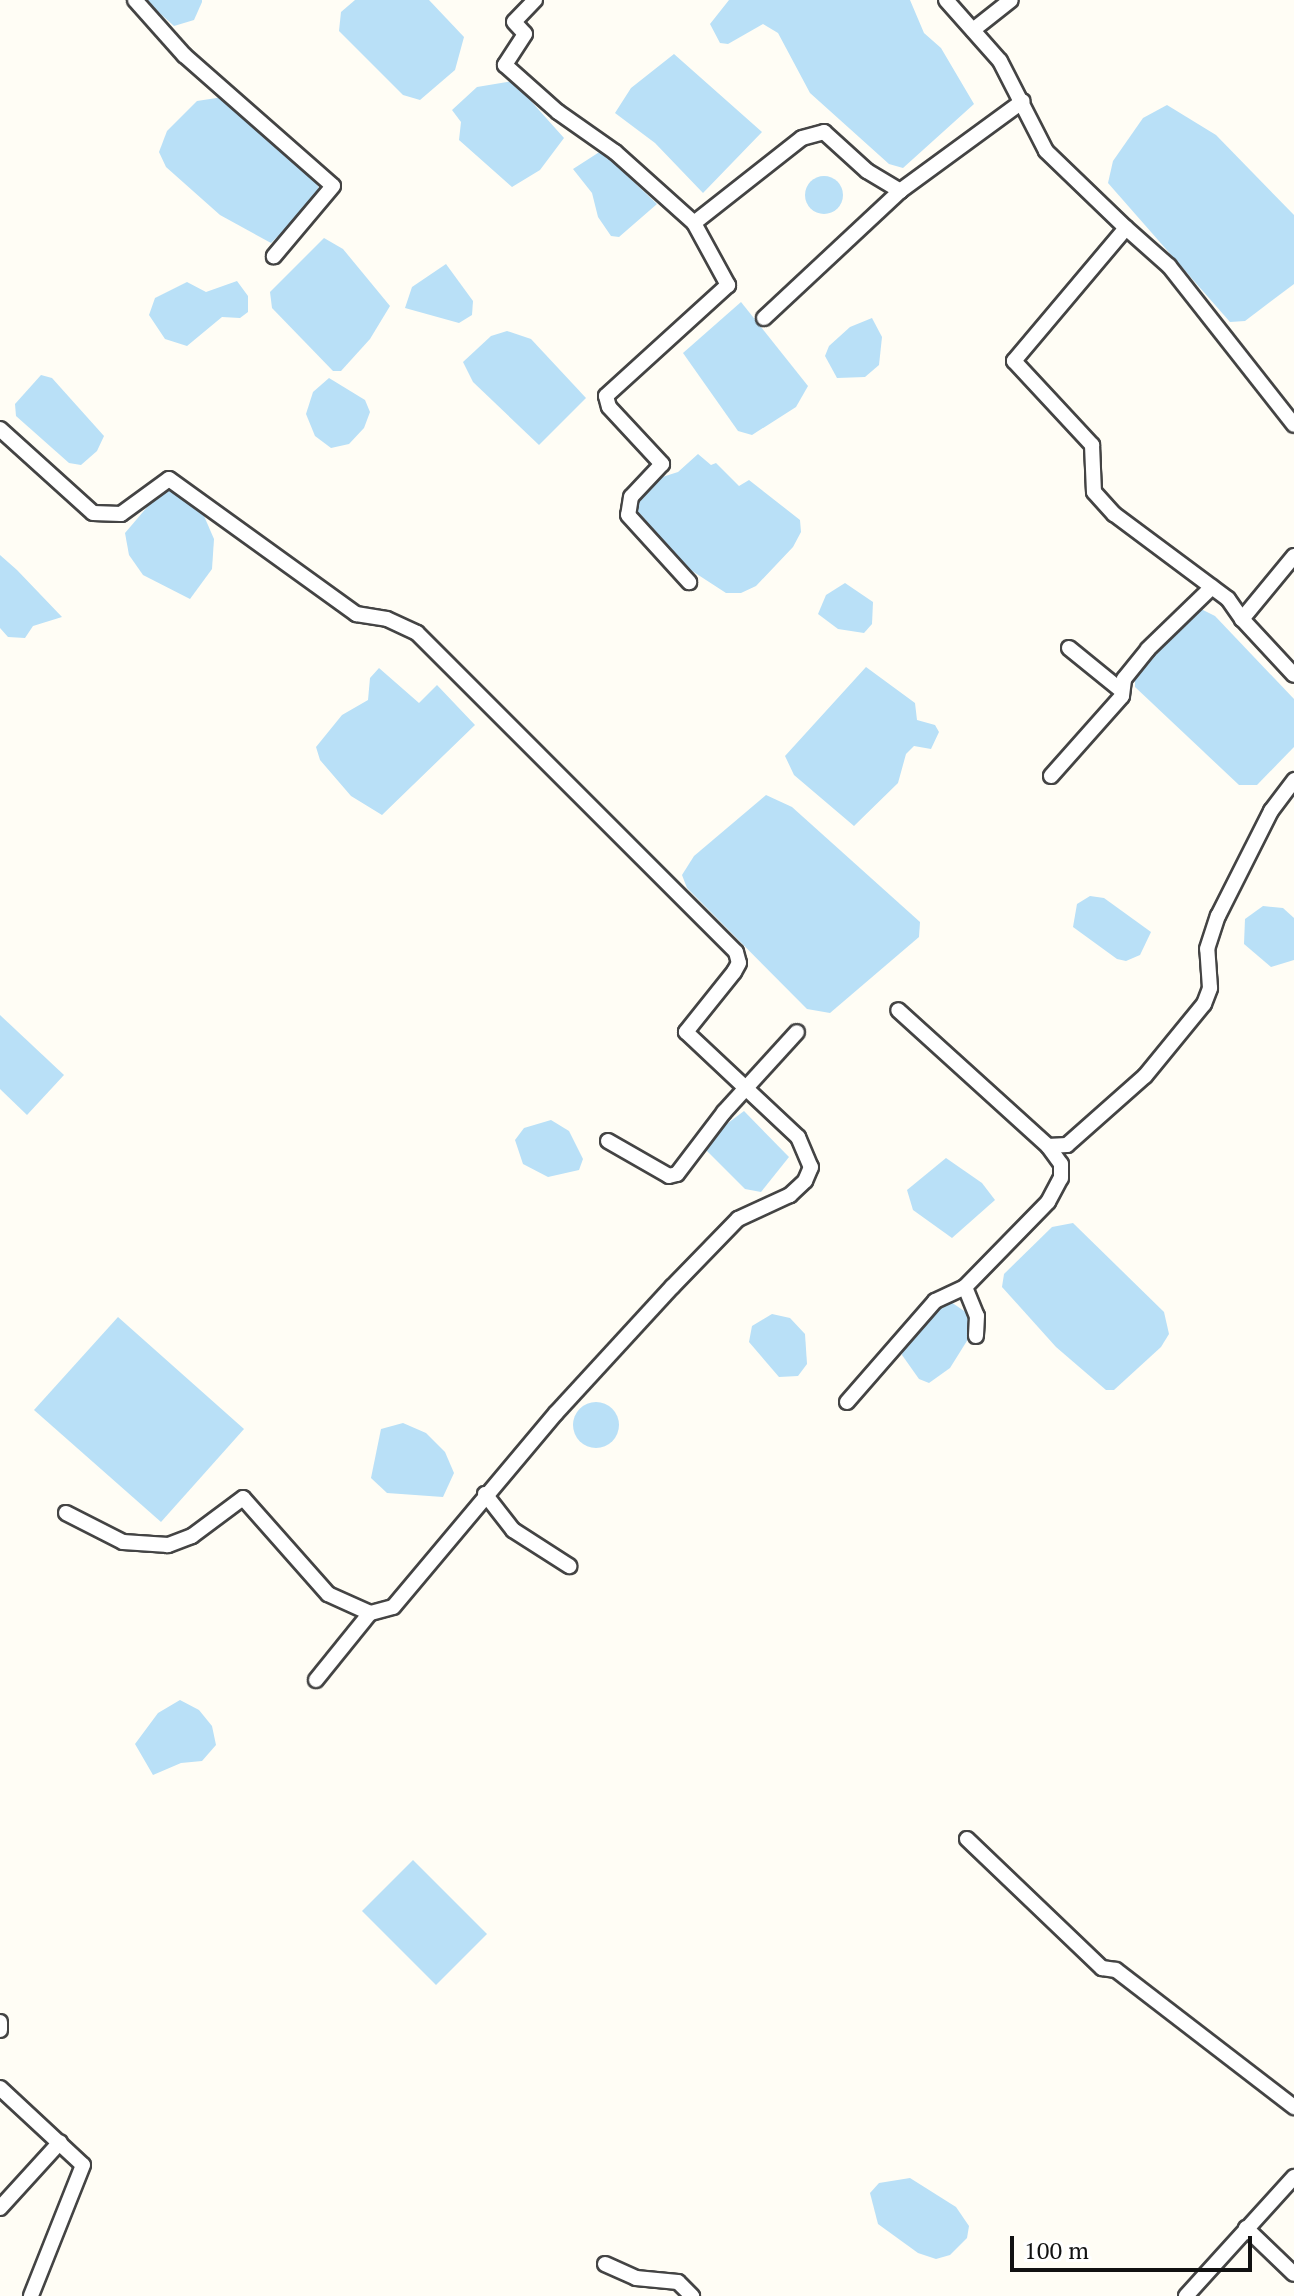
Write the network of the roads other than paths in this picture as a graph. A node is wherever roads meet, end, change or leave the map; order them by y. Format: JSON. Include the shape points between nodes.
{"nodes":[{"id":1,"x":135,"y":0,"type":"edge"},
{"id":2,"x":535,"y":0,"type":"edge"},
{"id":3,"x":1011,"y":0,"type":"edge"},
{"id":4,"x":956,"y":4,"type":"edge"},
{"id":5,"x":973,"y":30,"type":"junction"},
{"id":6,"x":1023,"y":101,"type":"junction"},
{"id":7,"x":900,"y":191,"type":"junction"},
{"id":8,"x":694,"y":223,"type":"junction"},
{"id":9,"x":1126,"y":228,"type":"junction"},
{"id":10,"x":274,"y":256,"type":"dead end"},
{"id":11,"x":764,"y":318,"type":"dead end"},
{"id":12,"x":1294,"y":425,"type":"edge"},
{"id":13,"x":0,"y":429,"type":"edge"},
{"id":14,"x":1294,"y":556,"type":"edge"},
{"id":15,"x":689,"y":582,"type":"dead end"},
{"id":16,"x":1212,"y":587,"type":"junction"},
{"id":17,"x":1242,"y":619,"type":"junction"},
{"id":18,"x":1069,"y":648,"type":"dead end"},
{"id":19,"x":1294,"y":675,"type":"edge"},
{"id":20,"x":1122,"y":691,"type":"junction"},
{"id":21,"x":1051,"y":776,"type":"dead end"},
{"id":22,"x":1294,"y":780,"type":"edge"},
{"id":23,"x":898,"y":1010,"type":"dead end"},
{"id":24,"x":797,"y":1032,"type":"dead end"},
{"id":25,"x":746,"y":1088,"type":"junction"},
{"id":26,"x":608,"y":1141,"type":"dead end"},
{"id":27,"x":1048,"y":1146,"type":"junction"},
{"id":28,"x":965,"y":1287,"type":"junction"},
{"id":29,"x":976,"y":1336,"type":"dead end"},
{"id":30,"x":847,"y":1402,"type":"dead end"},
{"id":31,"x":485,"y":1494,"type":"junction"},
{"id":32,"x":66,"y":1513,"type":"dead end"},
{"id":33,"x":569,"y":1566,"type":"dead end"},
{"id":34,"x":370,"y":1613,"type":"junction"},
{"id":35,"x":316,"y":1680,"type":"dead end"},
{"id":36,"x":967,"y":1839,"type":"dead end"},
{"id":37,"x":0,"y":2022,"type":"edge"},
{"id":38,"x":0,"y":2030,"type":"edge"},
{"id":39,"x":0,"y":2088,"type":"edge"},
{"id":40,"x":1294,"y":2107,"type":"edge"},
{"id":41,"x":60,"y":2142,"type":"junction"},
{"id":42,"x":1294,"y":2177,"type":"edge"},
{"id":43,"x":0,"y":2208,"type":"edge"},
{"id":44,"x":1246,"y":2228,"type":"junction"},
{"id":45,"x":605,"y":2264,"type":"dead end"},
{"id":46,"x":1294,"y":2274,"type":"edge"},
{"id":47,"x":31,"y":2296,"type":"edge"},
{"id":48,"x":692,"y":2296,"type":"edge"},
{"id":49,"x":1186,"y":2296,"type":"edge"}],
"edges":[{"from":1,"to":10,"type":"street","via":[[184,55],[333,186]]},
{"from":2,"to":8,"type":"street","via":[[514,22],[525,34],[505,65]]},
{"from":3,"to":5,"type":"street"},
{"from":4,"to":5,"type":"street"},
{"from":5,"to":6,"type":"street","via":[[1000,61]]},
{"from":6,"to":7,"type":"street"},
{"from":6,"to":9,"type":"street","via":[[1046,151]]},
{"from":7,"to":8,"type":"street","via":[[867,171],[824,132],[802,138]]},
{"from":7,"to":11,"type":"street"},
{"from":8,"to":15,"type":"street","via":[[728,285],[606,396],[609,407],[662,464],[631,497],[628,515]]},
{"from":9,"to":12,"type":"street","via":[[1169,266]]},
{"from":9,"to":16,"type":"street","via":[[1014,361],[1092,445],[1094,492],[1114,514]]},
{"from":13,"to":25,"type":"street","via":[[93,513],[121,514],[169,479],[356,614],[387,619],[417,633],[736,952],[739,963],[734,972],[686,1032]]},
{"from":14,"to":17,"type":"street"},
{"from":16,"to":17,"type":"street"},
{"from":16,"to":20,"type":"street","via":[[1148,649],[1124,679]]},
{"from":17,"to":19,"type":"street"},
{"from":18,"to":20,"type":"street"},
{"from":20,"to":21,"type":"street"},
{"from":22,"to":27,"type":"street","via":[[1271,811],[1218,916],[1207,949],[1210,988],[1204,1004],[1145,1076],[1067,1145]]},
{"from":23,"to":27,"type":"street"},
{"from":24,"to":25,"type":"street"},
{"from":25,"to":26,"type":"street","via":[[673,1176]]},
{"from":25,"to":31,"type":"street","via":[[809,1153],[805,1181],[790,1195],[738,1219]]},
{"from":27,"to":28,"type":"street","via":[[1061,1164],[1057,1191]]},
{"from":28,"to":29,"type":"street","via":[[977,1316]]},
{"from":28,"to":30,"type":"street","via":[[935,1301]]},
{"from":31,"to":33,"type":"street","via":[[513,1530]]},
{"from":31,"to":34,"type":"street","via":[[393,1607]]},
{"from":32,"to":34,"type":"street","via":[[123,1542],[168,1545],[192,1536],[243,1498],[328,1594]]},
{"from":34,"to":35,"type":"street"},
{"from":36,"to":40,"type":"street","via":[[1102,1968],[1116,1970],[1152,1996]]},
{"from":37,"to":38,"type":"street"},
{"from":39,"to":41,"type":"street"},
{"from":41,"to":43,"type":"street"},
{"from":41,"to":47,"type":"street","via":[[83,2170]]},
{"from":42,"to":44,"type":"street"},
{"from":44,"to":46,"type":"street"},
{"from":44,"to":49,"type":"street"},
{"from":45,"to":48,"type":"street","via":[[636,2278],[678,2282]]}]}
